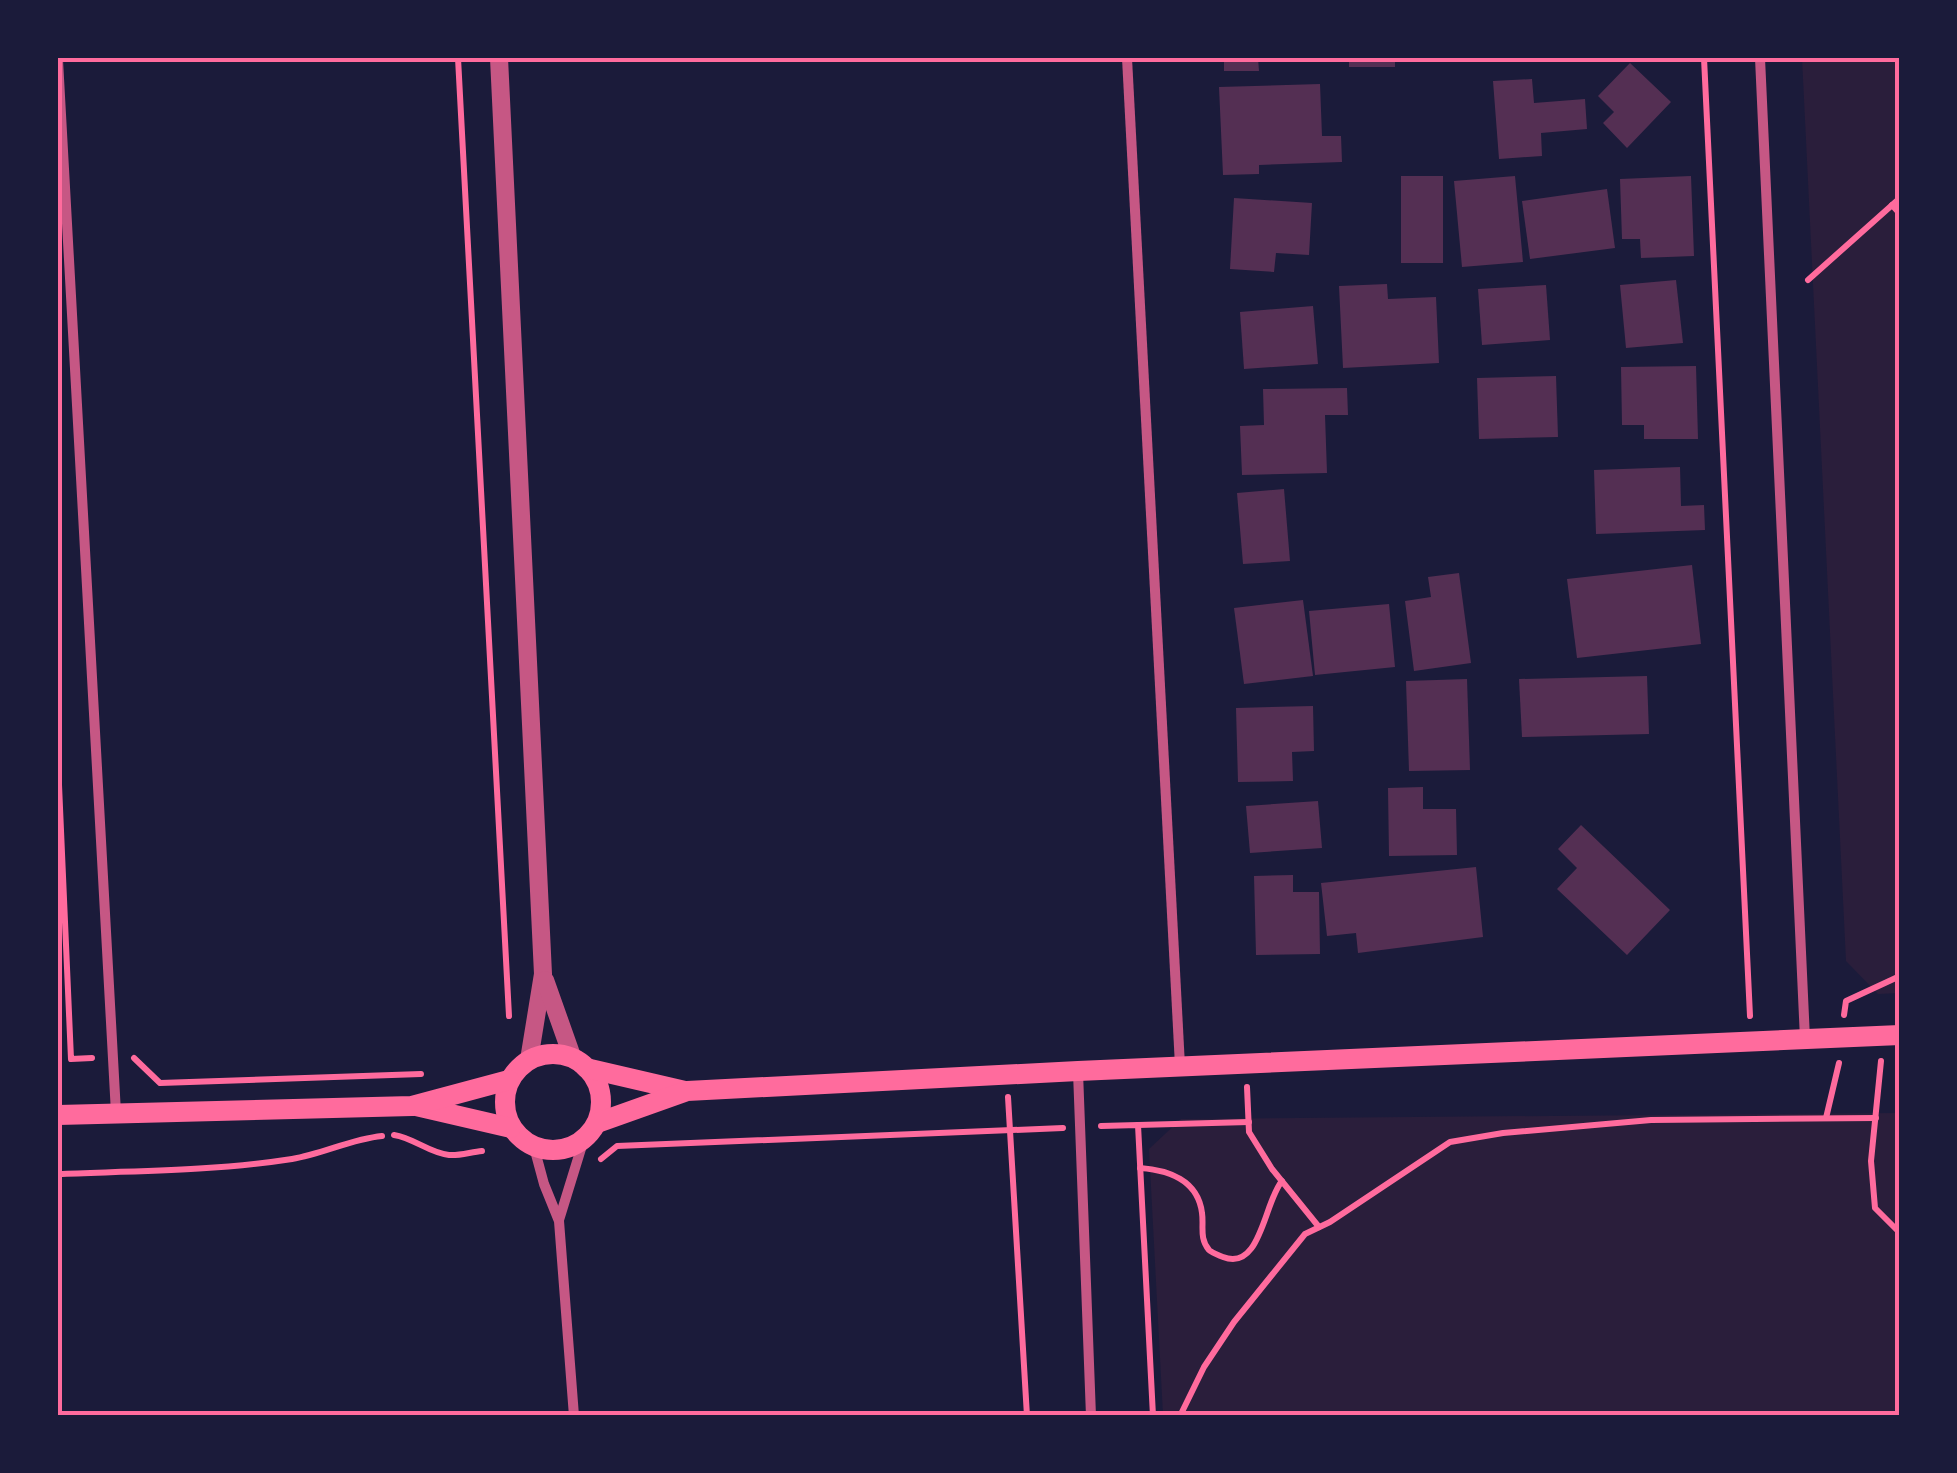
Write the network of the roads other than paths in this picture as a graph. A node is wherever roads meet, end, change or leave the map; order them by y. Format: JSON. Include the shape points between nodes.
{"nodes":[{"id":1,"x":499,"y":58,"type":"edge"},
{"id":2,"x":1127,"y":58,"type":"edge"},
{"id":3,"x":1760,"y":58,"type":"edge"},
{"id":4,"x":58,"y":60,"type":"edge"},
{"id":5,"x":543,"y":974,"type":"junction"},
{"id":6,"x":1891,"y":1035,"type":"edge"},
{"id":7,"x":1806,"y":1039,"type":"junction"},
{"id":8,"x":529,"y":1060,"type":"junction"},
{"id":9,"x":580,"y":1063,"type":"junction"},
{"id":10,"x":1180,"y":1066,"type":"junction"},
{"id":11,"x":1078,"y":1070,"type":"junction"},
{"id":12,"x":509,"y":1080,"type":"junction"},
{"id":13,"x":687,"y":1091,"type":"junction"},
{"id":14,"x":412,"y":1106,"type":"junction"},
{"id":15,"x":116,"y":1113,"type":"junction"},
{"id":16,"x":58,"y":1115,"type":"edge"},
{"id":17,"x":511,"y":1128,"type":"junction"},
{"id":18,"x":590,"y":1131,"type":"junction"},
{"id":19,"x":534,"y":1147,"type":"junction"},
{"id":20,"x":559,"y":1221,"type":"junction"},
{"id":21,"x":574,"y":1416,"type":"edge"},
{"id":22,"x":1092,"y":1416,"type":"edge"}],
"edges":[{"from":1,"to":5,"type":"street"},
{"from":2,"to":10,"type":"street"},
{"from":3,"to":7,"type":"street"},
{"from":4,"to":15,"type":"street"},
{"from":5,"to":8,"type":"street"},
{"from":5,"to":9,"type":"street"},
{"from":6,"to":7,"type":"main road"},
{"from":7,"to":10,"type":"main road"},
{"from":8,"to":9,"type":"main road","via":[[558,1054]]},
{"from":8,"to":12,"type":"main road"},
{"from":9,"to":13,"type":"main road"},
{"from":9,"to":18,"type":"main road","via":[[600,1094]]},
{"from":10,"to":11,"type":"main road"},
{"from":11,"to":13,"type":"main road"},
{"from":11,"to":22,"type":"street"},
{"from":12,"to":14,"type":"main road"},
{"from":12,"to":17,"type":"main road","via":[[504,1096]]},
{"from":13,"to":18,"type":"main road"},
{"from":14,"to":15,"type":"main road"},
{"from":14,"to":17,"type":"main road"},
{"from":15,"to":16,"type":"main road"},
{"from":17,"to":19,"type":"main road"},
{"from":18,"to":19,"type":"main road","via":[[560,1150]]},
{"from":18,"to":20,"type":"street"},
{"from":19,"to":20,"type":"street"},
{"from":20,"to":21,"type":"street"}]}
